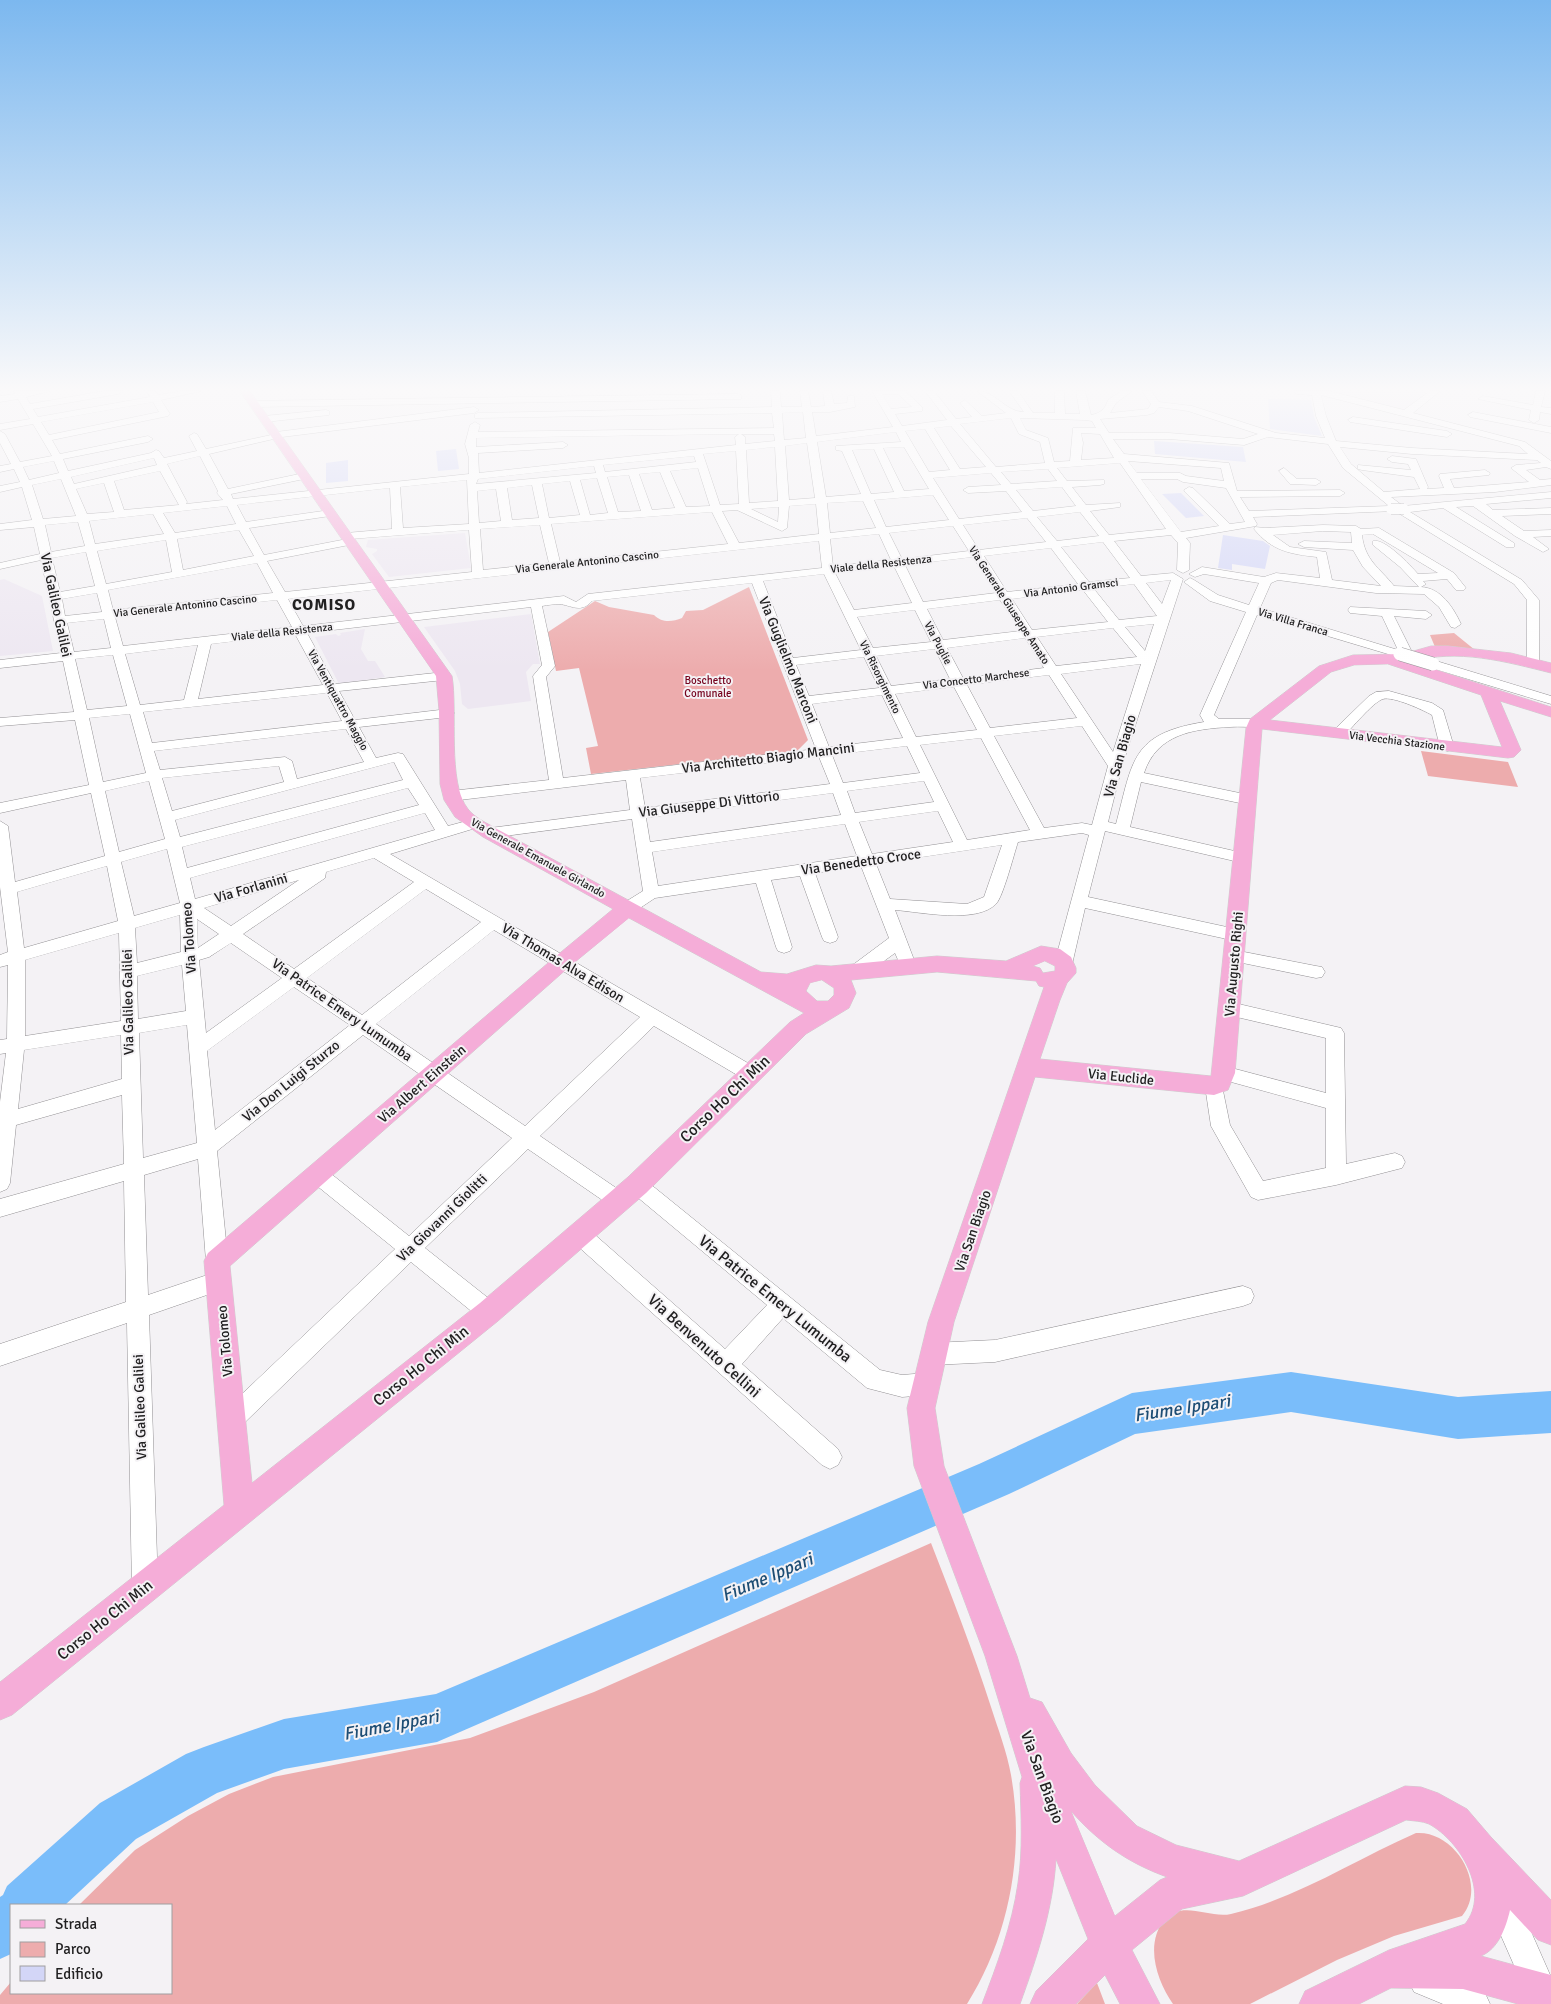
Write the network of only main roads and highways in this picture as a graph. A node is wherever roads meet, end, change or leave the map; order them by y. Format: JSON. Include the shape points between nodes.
{"nodes":[{"id":1,"x":310,"y":485,"type":"edge"},
{"id":2,"x":1401,"y":656,"type":"junction"},
{"id":3,"x":1551,"y":668,"type":"edge"},
{"id":4,"x":1464,"y":683,"type":"junction"},
{"id":5,"x":1489,"y":694,"type":"junction"},
{"id":6,"x":1530,"y":712,"type":"junction"},
{"id":7,"x":1551,"y":712,"type":"edge"},
{"id":8,"x":1551,"y":721,"type":"edge"},
{"id":9,"x":1256,"y":723,"type":"junction"},
{"id":10,"x":1504,"y":726,"type":"junction"},
{"id":11,"x":628,"y":908,"type":"junction"},
{"id":12,"x":862,"y":972,"type":"junction"},
{"id":13,"x":831,"y":974,"type":"junction"},
{"id":14,"x":803,"y":977,"type":"junction"},
{"id":15,"x":758,"y":978,"type":"junction"},
{"id":16,"x":845,"y":993,"type":"junction"},
{"id":17,"x":801,"y":1003,"type":"junction"},
{"id":18,"x":826,"y":1010,"type":"junction"},
{"id":19,"x":1028,"y":1068,"type":"junction"},
{"id":20,"x":1219,"y":1080,"type":"joint"},
{"id":21,"x":218,"y":1271,"type":"joint"},
{"id":22,"x":240,"y":1512,"type":"junction"},
{"id":23,"x":1001,"y":1656,"type":"junction"},
{"id":24,"x":0,"y":1704,"type":"edge"},
{"id":25,"x":1036,"y":1768,"type":"junction"},
{"id":26,"x":1482,"y":1858,"type":"junction"},
{"id":27,"x":1243,"y":1878,"type":"junction"},
{"id":28,"x":1551,"y":1927,"type":"edge"},
{"id":29,"x":1109,"y":1945,"type":"junction"},
{"id":30,"x":1389,"y":1969,"type":"junction"},
{"id":31,"x":1547,"y":1996,"type":"edge"},
{"id":32,"x":1001,"y":2004,"type":"edge"},
{"id":33,"x":1048,"y":2004,"type":"edge"},
{"id":34,"x":1141,"y":2004,"type":"edge"},
{"id":35,"x":1318,"y":2004,"type":"edge"}],
"edges":[{"from":1,"to":11,"type":"main road","name":"Via Generale Emanuele Girlando","via":[[444,676],[448,713],[448,783],[451,796],[462,813],[474,824]]},
{"from":2,"to":3,"type":"main road","via":[[1404,659],[1431,651],[1489,655]]},
{"from":2,"to":4,"type":"main road"},
{"from":2,"to":9,"type":"main road","via":[[1353,660],[1332,666]]},
{"from":4,"to":5,"type":"main road"},
{"from":4,"to":7,"type":"main road"},
{"from":5,"to":6,"type":"main road"},
{"from":5,"to":10,"type":"main road"},
{"from":6,"to":8,"type":"main road"},
{"from":6,"to":10,"type":"main road","via":[[1511,711],[1505,717]]},
{"from":9,"to":10,"type":"main road","name":"Via Vecchia Stazione","via":[[1508,753],[1512,750]]},
{"from":9,"to":20,"type":"main road","name":"Via Augusto Righi","via":[[1230,1009]]},
{"from":11,"to":15,"type":"main road","name":"Via Generale Emanuele Girlando"},
{"from":11,"to":21,"type":"main road","name":"Via Albert Einstein","via":[[318,1175]]},
{"from":12,"to":13,"type":"main road"},
{"from":12,"to":16,"type":"main road"},
{"from":12,"to":19,"type":"main road","name":"Via San Biagio","via":[[937,964],[1045,973]]},
{"from":13,"to":14,"type":"main road","via":[[811,973]]},
{"from":13,"to":16,"type":"main road","via":[[839,979]]},
{"from":14,"to":15,"type":"main road","via":[[779,982]]},
{"from":14,"to":17,"type":"main road","via":[[795,990]]},
{"from":15,"to":17,"type":"main road","name":"Via Generale Emanuele Girlando"},
{"from":16,"to":18,"type":"main road","via":[[842,1001]]},
{"from":17,"to":18,"type":"main road","via":[[816,1010]]},
{"from":18,"to":22,"type":"main road","name":"Corso Ho Chi Min","via":[[798,1028],[628,1192],[489,1312]]},
{"from":19,"to":20,"type":"main road","name":"Via Euclide"},
{"from":19,"to":23,"type":"main road","name":"Via San Biagio","via":[[932,1354],[921,1408],[929,1466]]},
{"from":21,"to":22,"type":"main road","name":"Via Tolomeo"},
{"from":22,"to":24,"type":"main road","name":"Corso Ho Chi Min"},
{"from":23,"to":25,"type":"main road","name":"Via San Biagio"},
{"from":23,"to":27,"type":"main road","via":[[1047,1748],[1095,1810],[1124,1838],[1192,1869]]},
{"from":25,"to":29,"type":"main road","name":"Via San Biagio"},
{"from":25,"to":32,"type":"main road","via":[[1039,1837],[1036,1882],[1021,1948]]},
{"from":26,"to":27,"type":"main road","via":[[1455,1821],[1438,1810],[1405,1803]]},
{"from":26,"to":28,"type":"main road"},
{"from":26,"to":30,"type":"main road","via":[[1493,1894],[1491,1919],[1486,1930],[1477,1939]]},
{"from":27,"to":29,"type":"main road","via":[[1173,1893]]},
{"from":29,"to":33,"type":"main road"},
{"from":29,"to":34,"type":"main road","name":"Via San Biagio"},
{"from":30,"to":31,"type":"main road","via":[[1463,1970]]},
{"from":30,"to":35,"type":"main road"}]}
